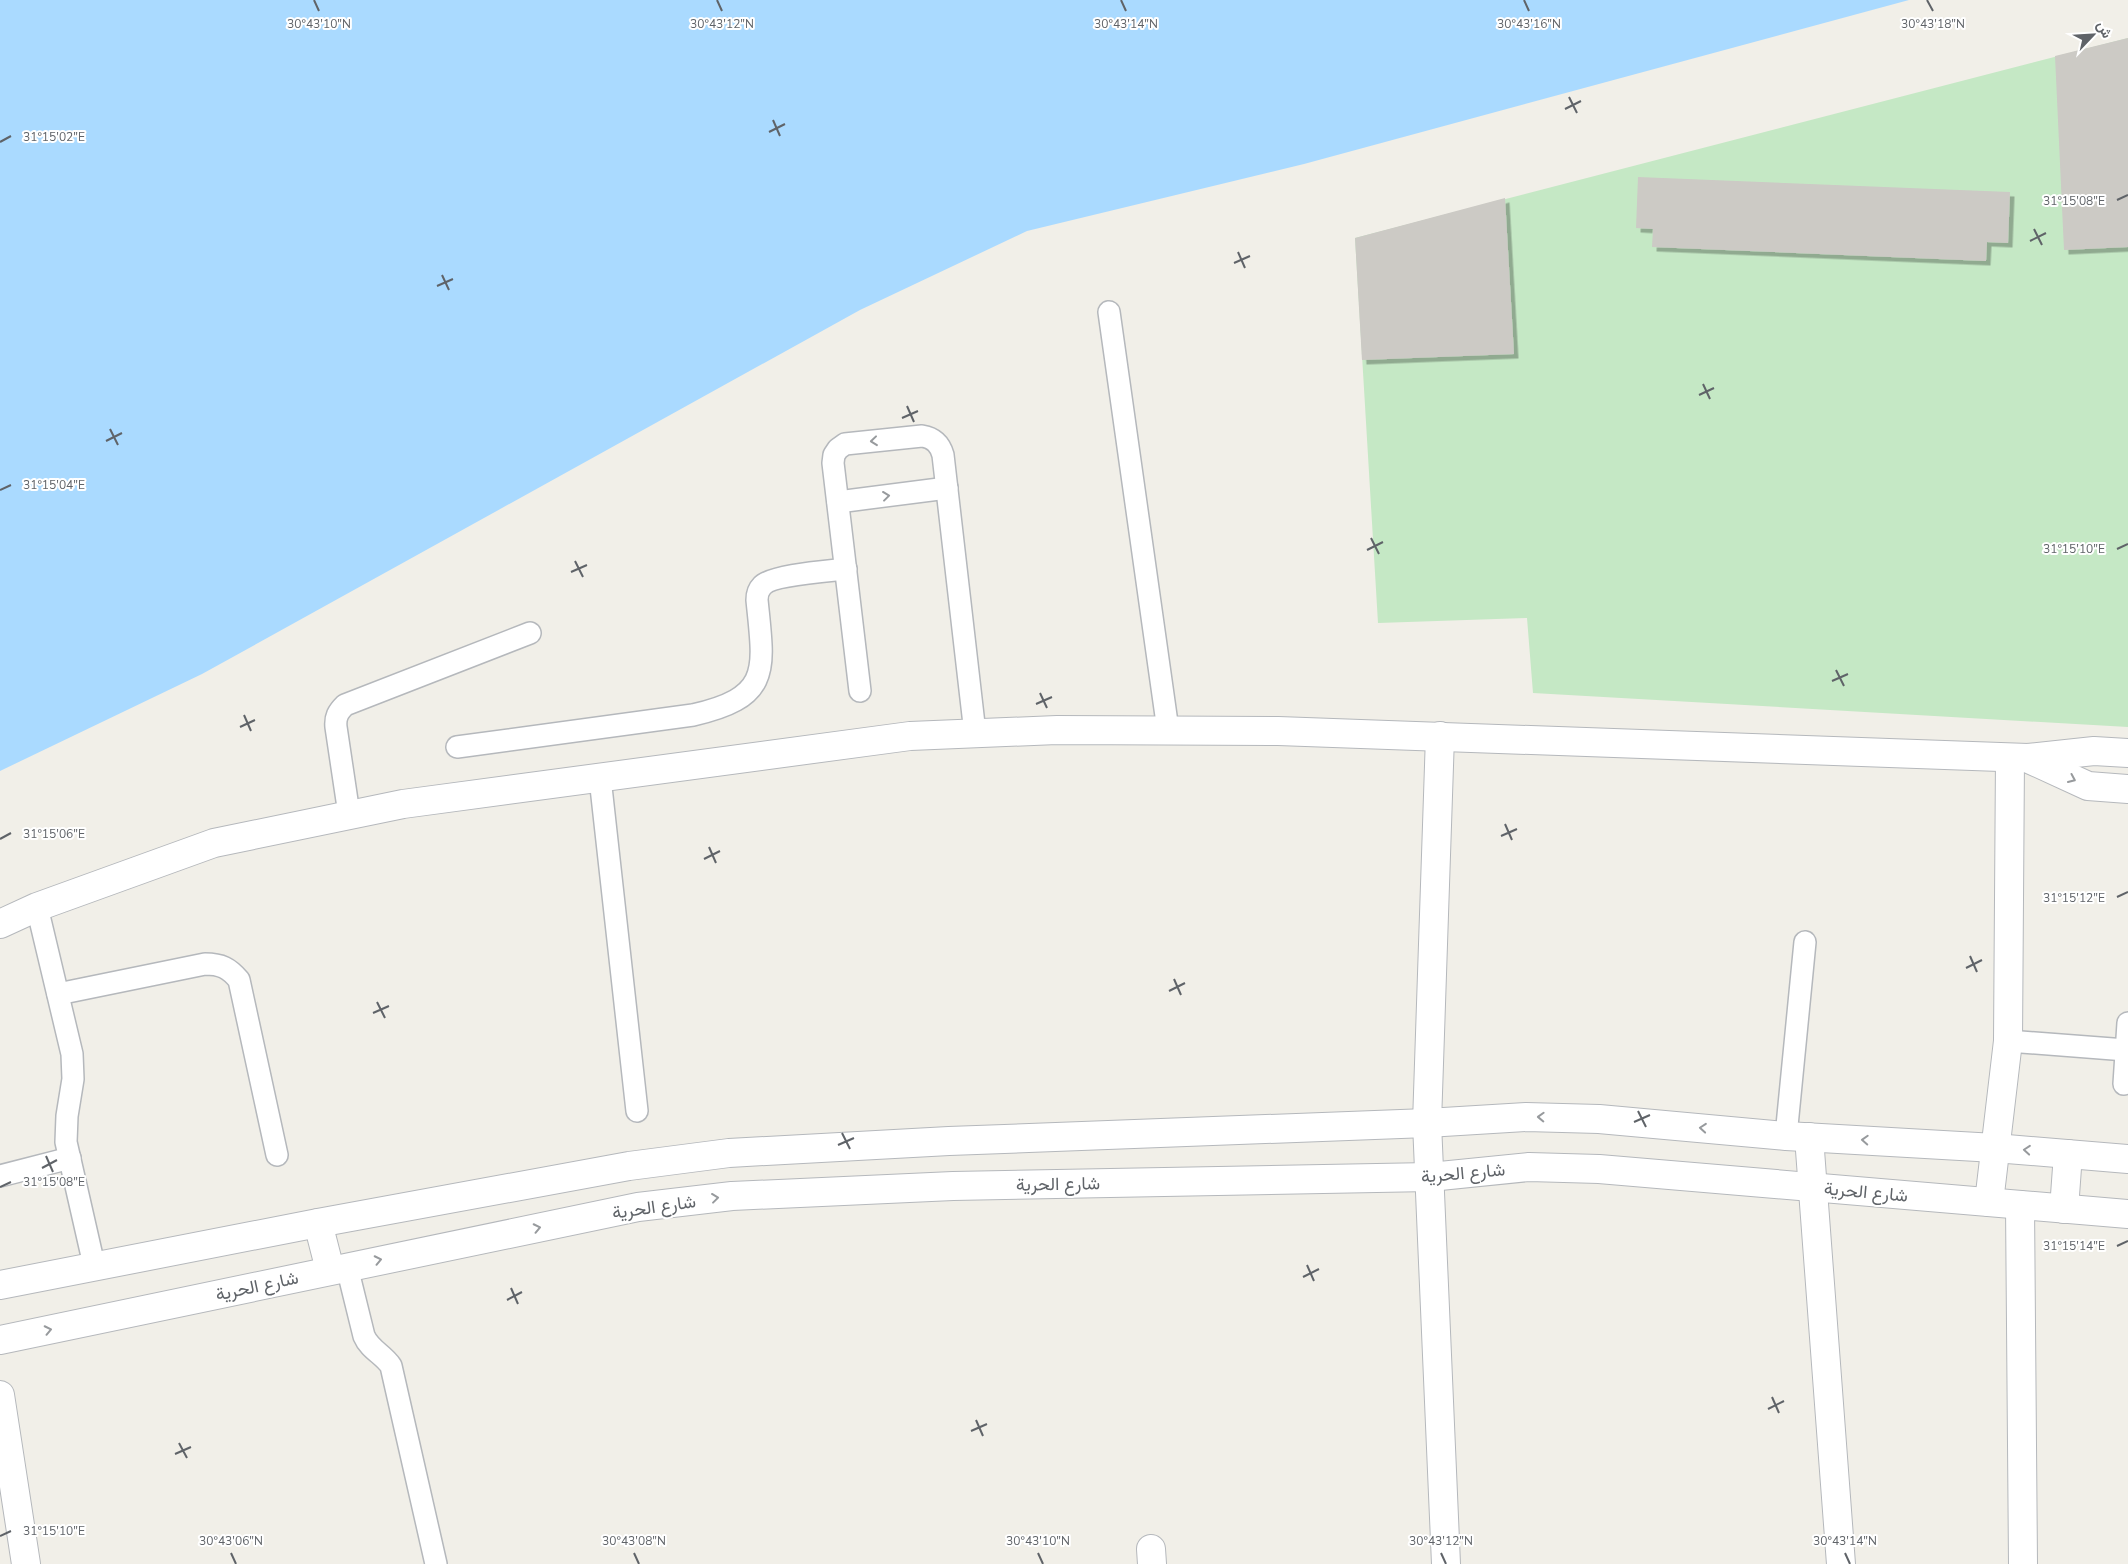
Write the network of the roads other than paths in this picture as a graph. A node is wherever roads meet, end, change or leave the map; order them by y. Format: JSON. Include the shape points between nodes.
{"nodes":[{"id":1,"x":1109,"y":312,"type":"dead end"},
{"id":2,"x":947,"y":488,"type":"junction"},
{"id":3,"x":838,"y":502,"type":"junction"},
{"id":4,"x":846,"y":569,"type":"junction"},
{"id":5,"x":530,"y":633,"type":"dead end"},
{"id":6,"x":860,"y":690,"type":"dead end"},
{"id":7,"x":1168,"y":730,"type":"junction"},
{"id":8,"x":975,"y":733,"type":"junction"},
{"id":9,"x":1440,"y":736,"type":"junction"},
{"id":10,"x":457,"y":748,"type":"dead end"},
{"id":11,"x":2128,"y":753,"type":"edge"},
{"id":12,"x":2019,"y":758,"type":"junction"},
{"id":13,"x":600,"y":778,"type":"junction"},
{"id":14,"x":2128,"y":789,"type":"edge"},
{"id":15,"x":349,"y":814,"type":"junction"},
{"id":16,"x":38,"y":907,"type":"junction"},
{"id":17,"x":0,"y":924,"type":"edge"},
{"id":18,"x":1805,"y":942,"type":"dead end"},
{"id":19,"x":58,"y":994,"type":"junction"},
{"id":20,"x":2128,"y":1023,"type":"edge"},
{"id":21,"x":2008,"y":1041,"type":"junction"},
{"id":22,"x":2126,"y":1050,"type":"junction"},
{"id":23,"x":2124,"y":1084,"type":"dead end"},
{"id":24,"x":637,"y":1111,"type":"dead end"},
{"id":25,"x":1427,"y":1124,"type":"junction"},
{"id":26,"x":1797,"y":1136,"type":"junction"},
{"id":27,"x":1995,"y":1148,"type":"junction"},
{"id":28,"x":2068,"y":1154,"type":"junction"},
{"id":29,"x":277,"y":1155,"type":"dead end"},
{"id":30,"x":70,"y":1158,"type":"junction"},
{"id":31,"x":2128,"y":1159,"type":"edge"},
{"id":32,"x":629,"y":1166,"type":"junction"},
{"id":33,"x":0,"y":1176,"type":"edge"},
{"id":34,"x":1430,"y":1177,"type":"junction"},
{"id":35,"x":1812,"y":1187,"type":"junction"},
{"id":36,"x":1989,"y":1202,"type":"junction"},
{"id":37,"x":2020,"y":1205,"type":"junction"},
{"id":38,"x":638,"y":1207,"type":"junction"},
{"id":39,"x":2064,"y":1209,"type":"junction"},
{"id":40,"x":2128,"y":1214,"type":"edge"},
{"id":41,"x":318,"y":1223,"type":"junction"},
{"id":42,"x":94,"y":1265,"type":"junction"},
{"id":43,"x":338,"y":1269,"type":"junction"},
{"id":44,"x":0,"y":1285,"type":"edge"},
{"id":45,"x":0,"y":1340,"type":"edge"},
{"id":46,"x":0,"y":1395,"type":"edge"},
{"id":47,"x":26,"y":1564,"type":"edge"},
{"id":48,"x":436,"y":1564,"type":"edge"},
{"id":49,"x":1446,"y":1564,"type":"edge"},
{"id":50,"x":1841,"y":1564,"type":"edge"},
{"id":51,"x":2023,"y":1564,"type":"edge"}],
"edges":[{"from":1,"to":7,"type":"lane"},
{"from":3,"to":2,"type":"lane","one_way":true},
{"from":2,"to":3,"type":"lane","one_way":true,"via":[[941,447],[930,437],[845,444],[838,449],[833,463]]},
{"from":2,"to":8,"type":"lane"},
{"from":3,"to":4,"type":"lane"},
{"from":4,"to":6,"type":"lane"},
{"from":4,"to":10,"type":"lane","via":[[778,578],[762,585],[757,600],[762,656],[758,676],[748,694],[733,703],[693,715]]},
{"from":5,"to":15,"type":"lane","via":[[339,711],[336,727]]},
{"from":7,"to":8,"type":"street"},
{"from":7,"to":9,"type":"street"},
{"from":8,"to":13,"type":"street","via":[[910,736]]},
{"from":9,"to":12,"type":"street"},
{"from":9,"to":25,"type":"street"},
{"from":11,"to":12,"type":"street","via":[[2094,751]]},
{"from":12,"to":14,"type":"street","one_way":true,"via":[[2088,786]]},
{"from":12,"to":21,"type":"street"},
{"from":13,"to":15,"type":"street"},
{"from":13,"to":24,"type":"lane"},
{"from":15,"to":16,"type":"street","via":[[214,843]]},
{"from":16,"to":17,"type":"street"},
{"from":16,"to":19,"type":"lane"},
{"from":18,"to":26,"type":"lane"},
{"from":19,"to":29,"type":"lane","via":[[205,964],[218,964],[230,970],[239,980]]},
{"from":19,"to":30,"type":"lane","via":[[72,1054],[73,1079],[66,1129]]},
{"from":20,"to":22,"type":"lane"},
{"from":21,"to":22,"type":"lane"},
{"from":21,"to":27,"type":"street"},
{"from":22,"to":23,"type":"lane"},
{"from":26,"to":25,"type":"street","one_way":true,"via":[[1598,1119],[1535,1117]]},
{"from":25,"to":32,"type":"street","via":[[729,1153]]},
{"from":25,"to":34,"type":"street"},
{"from":27,"to":26,"type":"street","one_way":true},
{"from":26,"to":35,"type":"street"},
{"from":28,"to":27,"type":"street","one_way":true},
{"from":27,"to":36,"type":"street"},
{"from":28,"to":31,"type":"street"},
{"from":28,"to":39,"type":"street"},
{"from":30,"to":33,"type":"lane"},
{"from":30,"to":42,"type":"lane"},
{"from":32,"to":38,"type":"street"},
{"from":32,"to":41,"type":"street"},
{"from":34,"to":35,"type":"street","name":"شارع الحرية","via":[[1549,1167]]},
{"from":38,"to":34,"type":"street","name":"شارع الحرية","one_way":true,"via":[[732,1196],[953,1186]]},
{"from":34,"to":49,"type":"street"},
{"from":35,"to":36,"type":"street","name":"شارع الحرية"},
{"from":35,"to":50,"type":"street"},
{"from":36,"to":37,"type":"street","name":"شارع الحرية"},
{"from":37,"to":39,"type":"street","name":"شارع الحرية"},
{"from":37,"to":51,"type":"street"},
{"from":43,"to":38,"type":"street","name":"شارع الحرية","one_way":true},
{"from":39,"to":40,"type":"street","name":"شارع الحرية"},
{"from":41,"to":42,"type":"street"},
{"from":41,"to":43,"type":"street"},
{"from":42,"to":44,"type":"street"},
{"from":45,"to":43,"type":"street","name":"شارع الحرية","one_way":true},
{"from":43,"to":48,"type":"lane","via":[[367,1343],[391,1366]]},
{"from":46,"to":47,"type":"street"}]}
